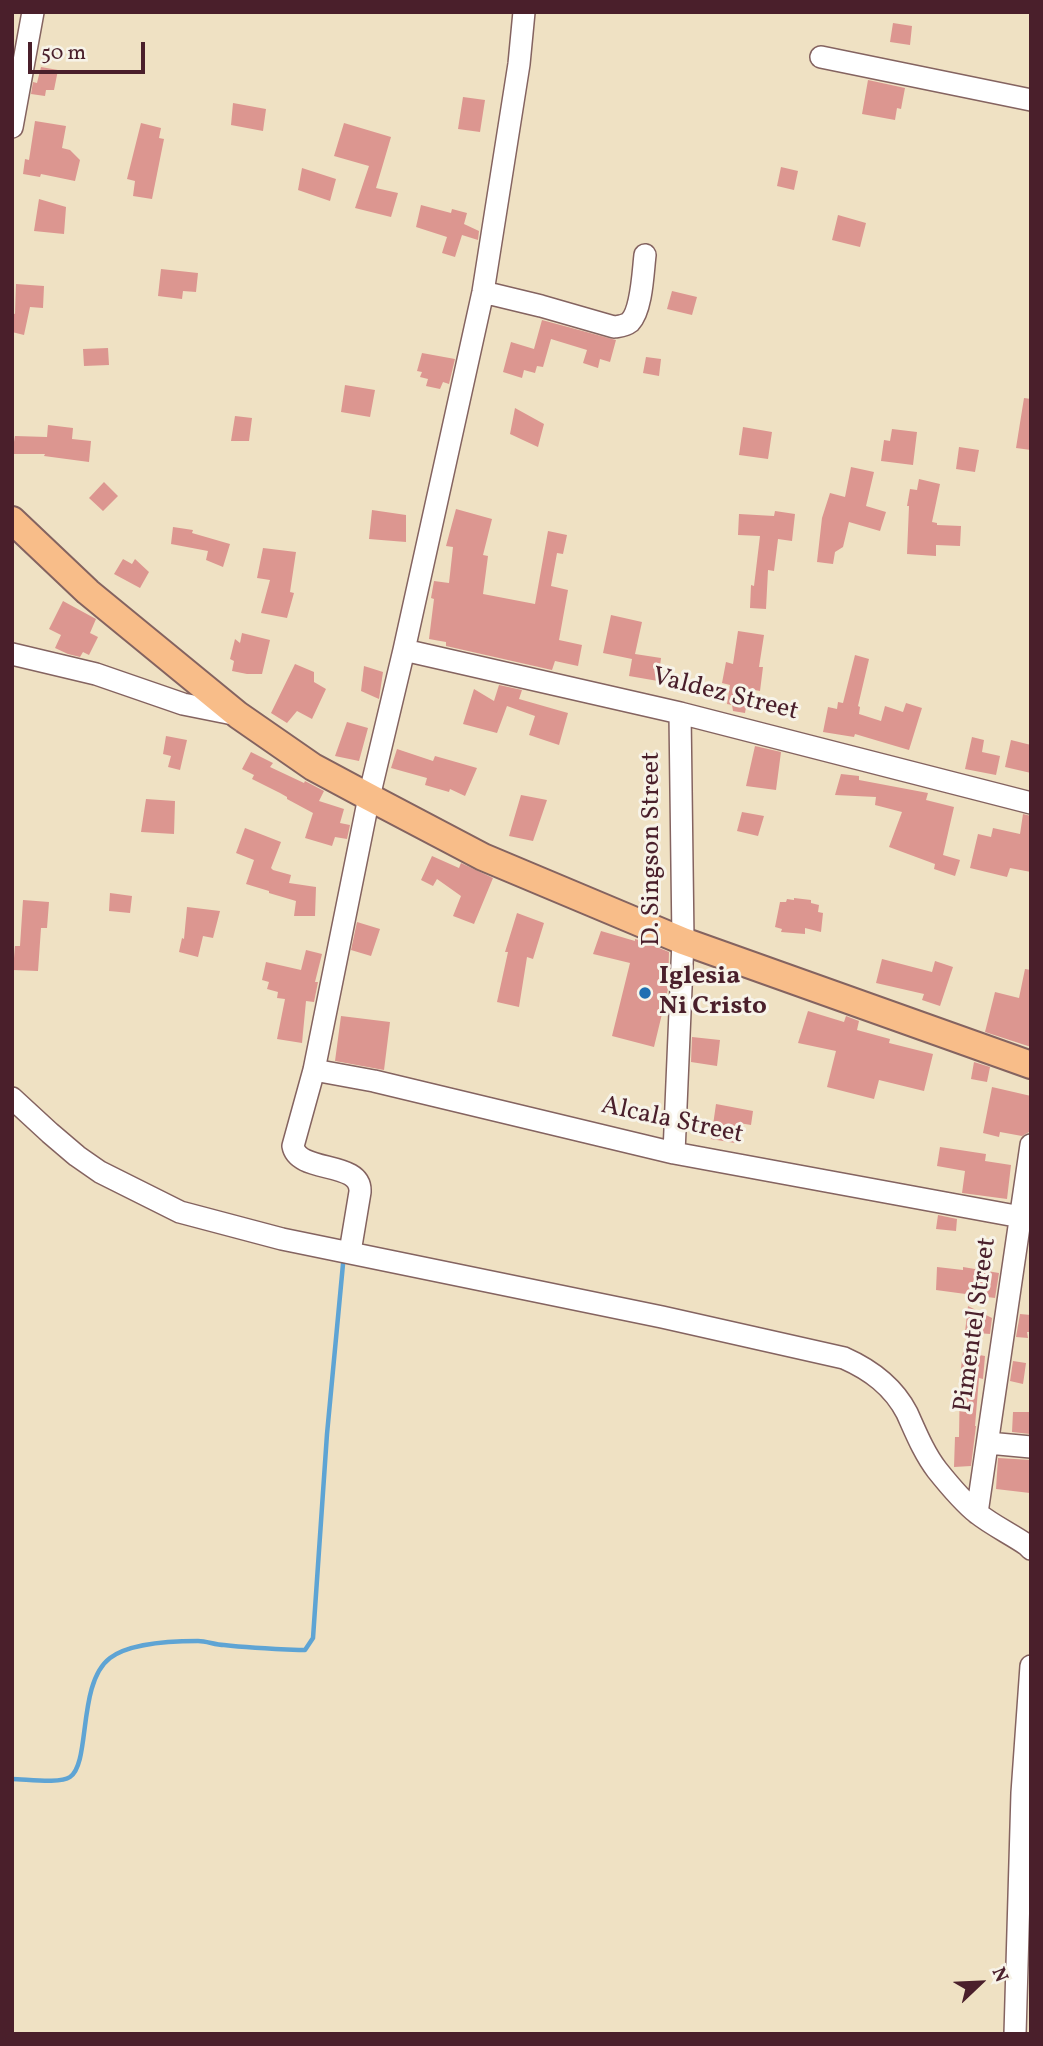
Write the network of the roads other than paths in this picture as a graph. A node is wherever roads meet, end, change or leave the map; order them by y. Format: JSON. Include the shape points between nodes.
{"nodes":[{"id":1,"x":33,"y":12,"type":"edge"},
{"id":2,"x":524,"y":12,"type":"edge"},
{"id":3,"x":821,"y":57,"type":"dead end"},
{"id":4,"x":1031,"y":100,"type":"edge"},
{"id":5,"x":12,"y":127,"type":"edge"},
{"id":6,"x":645,"y":255,"type":"dead end"},
{"id":7,"x":483,"y":292,"type":"junction"},
{"id":8,"x":12,"y":520,"type":"edge"},
{"id":9,"x":404,"y":650,"type":"junction"},
{"id":10,"x":12,"y":654,"type":"edge"},
{"id":11,"x":680,"y":713,"type":"junction"},
{"id":12,"x":238,"y":715,"type":"junction"},
{"id":13,"x":369,"y":797,"type":"junction"},
{"id":14,"x":1031,"y":803,"type":"edge"},
{"id":15,"x":683,"y":941,"type":"junction"},
{"id":16,"x":1031,"y":1065,"type":"edge"},
{"id":17,"x":314,"y":1070,"type":"junction"},
{"id":18,"x":12,"y":1098,"type":"edge"},
{"id":19,"x":1031,"y":1145,"type":"edge"},
{"id":20,"x":674,"y":1153,"type":"junction"},
{"id":21,"x":1021,"y":1217,"type":"junction"},
{"id":22,"x":350,"y":1252,"type":"junction"},
{"id":23,"x":988,"y":1443,"type":"junction"},
{"id":24,"x":1031,"y":1447,"type":"edge"},
{"id":25,"x":977,"y":1513,"type":"junction"},
{"id":26,"x":1031,"y":1549,"type":"edge"},
{"id":27,"x":1031,"y":1667,"type":"edge"},
{"id":28,"x":1015,"y":2034,"type":"edge"}],
"edges":[{"from":1,"to":5,"type":"street"},
{"from":2,"to":7,"type":"street"},
{"from":3,"to":4,"type":"street"},
{"from":6,"to":7,"type":"street","via":[[636,311],[622,326]]},
{"from":7,"to":9,"type":"street"},
{"from":8,"to":12,"type":"main road","via":[[88,592]]},
{"from":9,"to":11,"type":"street","name":"Valdez Street"},
{"from":9,"to":13,"type":"street"},
{"from":10,"to":12,"type":"street","via":[[96,674],[183,704]]},
{"from":11,"to":14,"type":"street","name":"Valdez Street"},
{"from":11,"to":15,"type":"street","name":"D. Singson Street"},
{"from":12,"to":13,"type":"main road"},
{"from":13,"to":15,"type":"main road","via":[[483,857]]},
{"from":13,"to":17,"type":"street"},
{"from":15,"to":16,"type":"main road"},
{"from":15,"to":20,"type":"street","name":"D. Singson Street"},
{"from":17,"to":20,"type":"street","name":"Alcala Street"},
{"from":17,"to":22,"type":"street","via":[[294,1149],[297,1156],[359,1182]]},
{"from":18,"to":22,"type":"street","via":[[77,1156],[151,1199],[180,1212]]},
{"from":19,"to":21,"type":"street","name":"Pimentel Street"},
{"from":20,"to":21,"type":"street","name":"Alcala Street"},
{"from":21,"to":23,"type":"street","name":"Pimentel Street"},
{"from":22,"to":25,"type":"street","via":[[844,1358],[882,1380],[895,1395],[935,1467]]},
{"from":23,"to":24,"type":"street"},
{"from":23,"to":25,"type":"street","name":"Pimentel Street"},
{"from":25,"to":26,"type":"street"},
{"from":27,"to":28,"type":"street"}]}
